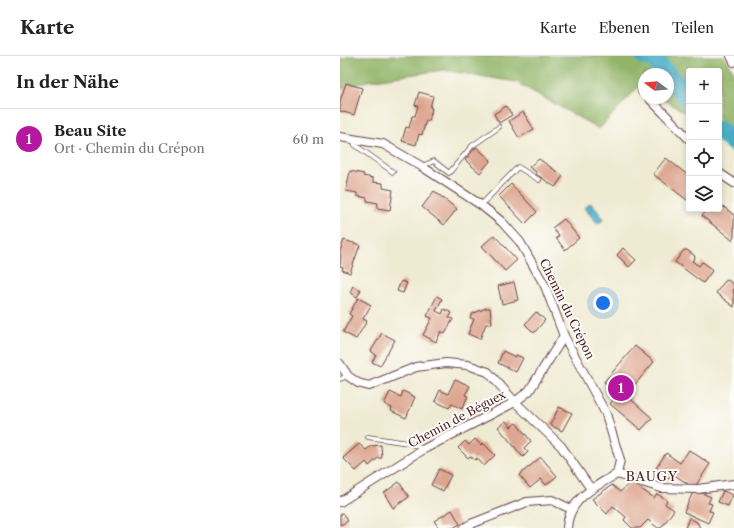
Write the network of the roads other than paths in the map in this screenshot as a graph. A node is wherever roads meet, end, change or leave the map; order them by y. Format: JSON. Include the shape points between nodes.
{"nodes":[{"id":1,"x":731,"y":56,"type":"edge"},
{"id":2,"x":734,"y":62,"type":"edge"},
{"id":3,"x":655,"y":104,"type":"edge"},
{"id":4,"x":499,"y":127,"type":"dead end"},
{"id":5,"x":686,"y":136,"type":"edge"},
{"id":6,"x":340,"y":137,"type":"edge"},
{"id":7,"x":353,"y":139,"type":"junction"},
{"id":8,"x":421,"y":166,"type":"junction"},
{"id":9,"x":393,"y":172,"type":"dead end"},
{"id":10,"x":722,"y":175,"type":"edge"},
{"id":11,"x":539,"y":180,"type":"dead end"},
{"id":12,"x":734,"y":183,"type":"edge"},
{"id":13,"x":481,"y":205,"type":"junction"},
{"id":14,"x":564,"y":336,"type":"junction"},
{"id":15,"x":340,"y":364,"type":"edge"},
{"id":16,"x":344,"y":378,"type":"edge"},
{"id":17,"x":515,"y":402,"type":"junction"},
{"id":18,"x":368,"y":437,"type":"dead end"},
{"id":19,"x":424,"y":449,"type":"junction"},
{"id":20,"x":617,"y":474,"type":"junction"},
{"id":21,"x":734,"y":484,"type":"edge"},
{"id":22,"x":591,"y":489,"type":"junction"},
{"id":23,"x":340,"y":502,"type":"edge"},
{"id":24,"x":571,"y":508,"type":"junction"},
{"id":25,"x":464,"y":528,"type":"edge"},
{"id":26,"x":567,"y":528,"type":"edge"}],
"edges":[{"from":1,"to":2,"type":"street"},
{"from":3,"to":5,"type":"street"},
{"from":4,"to":8,"type":"lane","via":[[472,146],[450,173],[434,161]]},
{"from":6,"to":7,"type":"street","name":"Chemin du Crépon"},
{"from":7,"to":8,"type":"street","name":"Chemin du Crépon","via":[[383,144]]},
{"from":7,"to":9,"type":"lane","via":[[355,145]]},
{"from":8,"to":13,"type":"street","name":"Chemin du Crépon"},
{"from":10,"to":12,"type":"street"},
{"from":11,"to":13,"type":"lane","via":[[518,167]]},
{"from":13,"to":14,"type":"street","name":"Chemin du Crépon","via":[[502,222],[520,242],[545,286]]},
{"from":14,"to":17,"type":"street","name":"Chemin de Béguex","via":[[528,391]]},
{"from":14,"to":20,"type":"street","name":"Chemin du Crépon","via":[[606,414],[620,460]]},
{"from":15,"to":16,"type":"street"},
{"from":16,"to":17,"type":"street","via":[[370,386],[416,367],[446,363],[468,365],[488,372]]},
{"from":17,"to":19,"type":"street","name":"Chemin de Béguex"},
{"from":17,"to":22,"type":"street","via":[[561,446]]},
{"from":18,"to":19,"type":"lane","via":[[408,443]]},
{"from":19,"to":23,"type":"street","name":"Chemin de Béguex"},
{"from":20,"to":21,"type":"street","via":[[661,488],[698,489]]},
{"from":20,"to":22,"type":"street"},
{"from":22,"to":24,"type":"street"},
{"from":24,"to":25,"type":"street","via":[[552,500],[527,502]]},
{"from":24,"to":26,"type":"street"}]}
